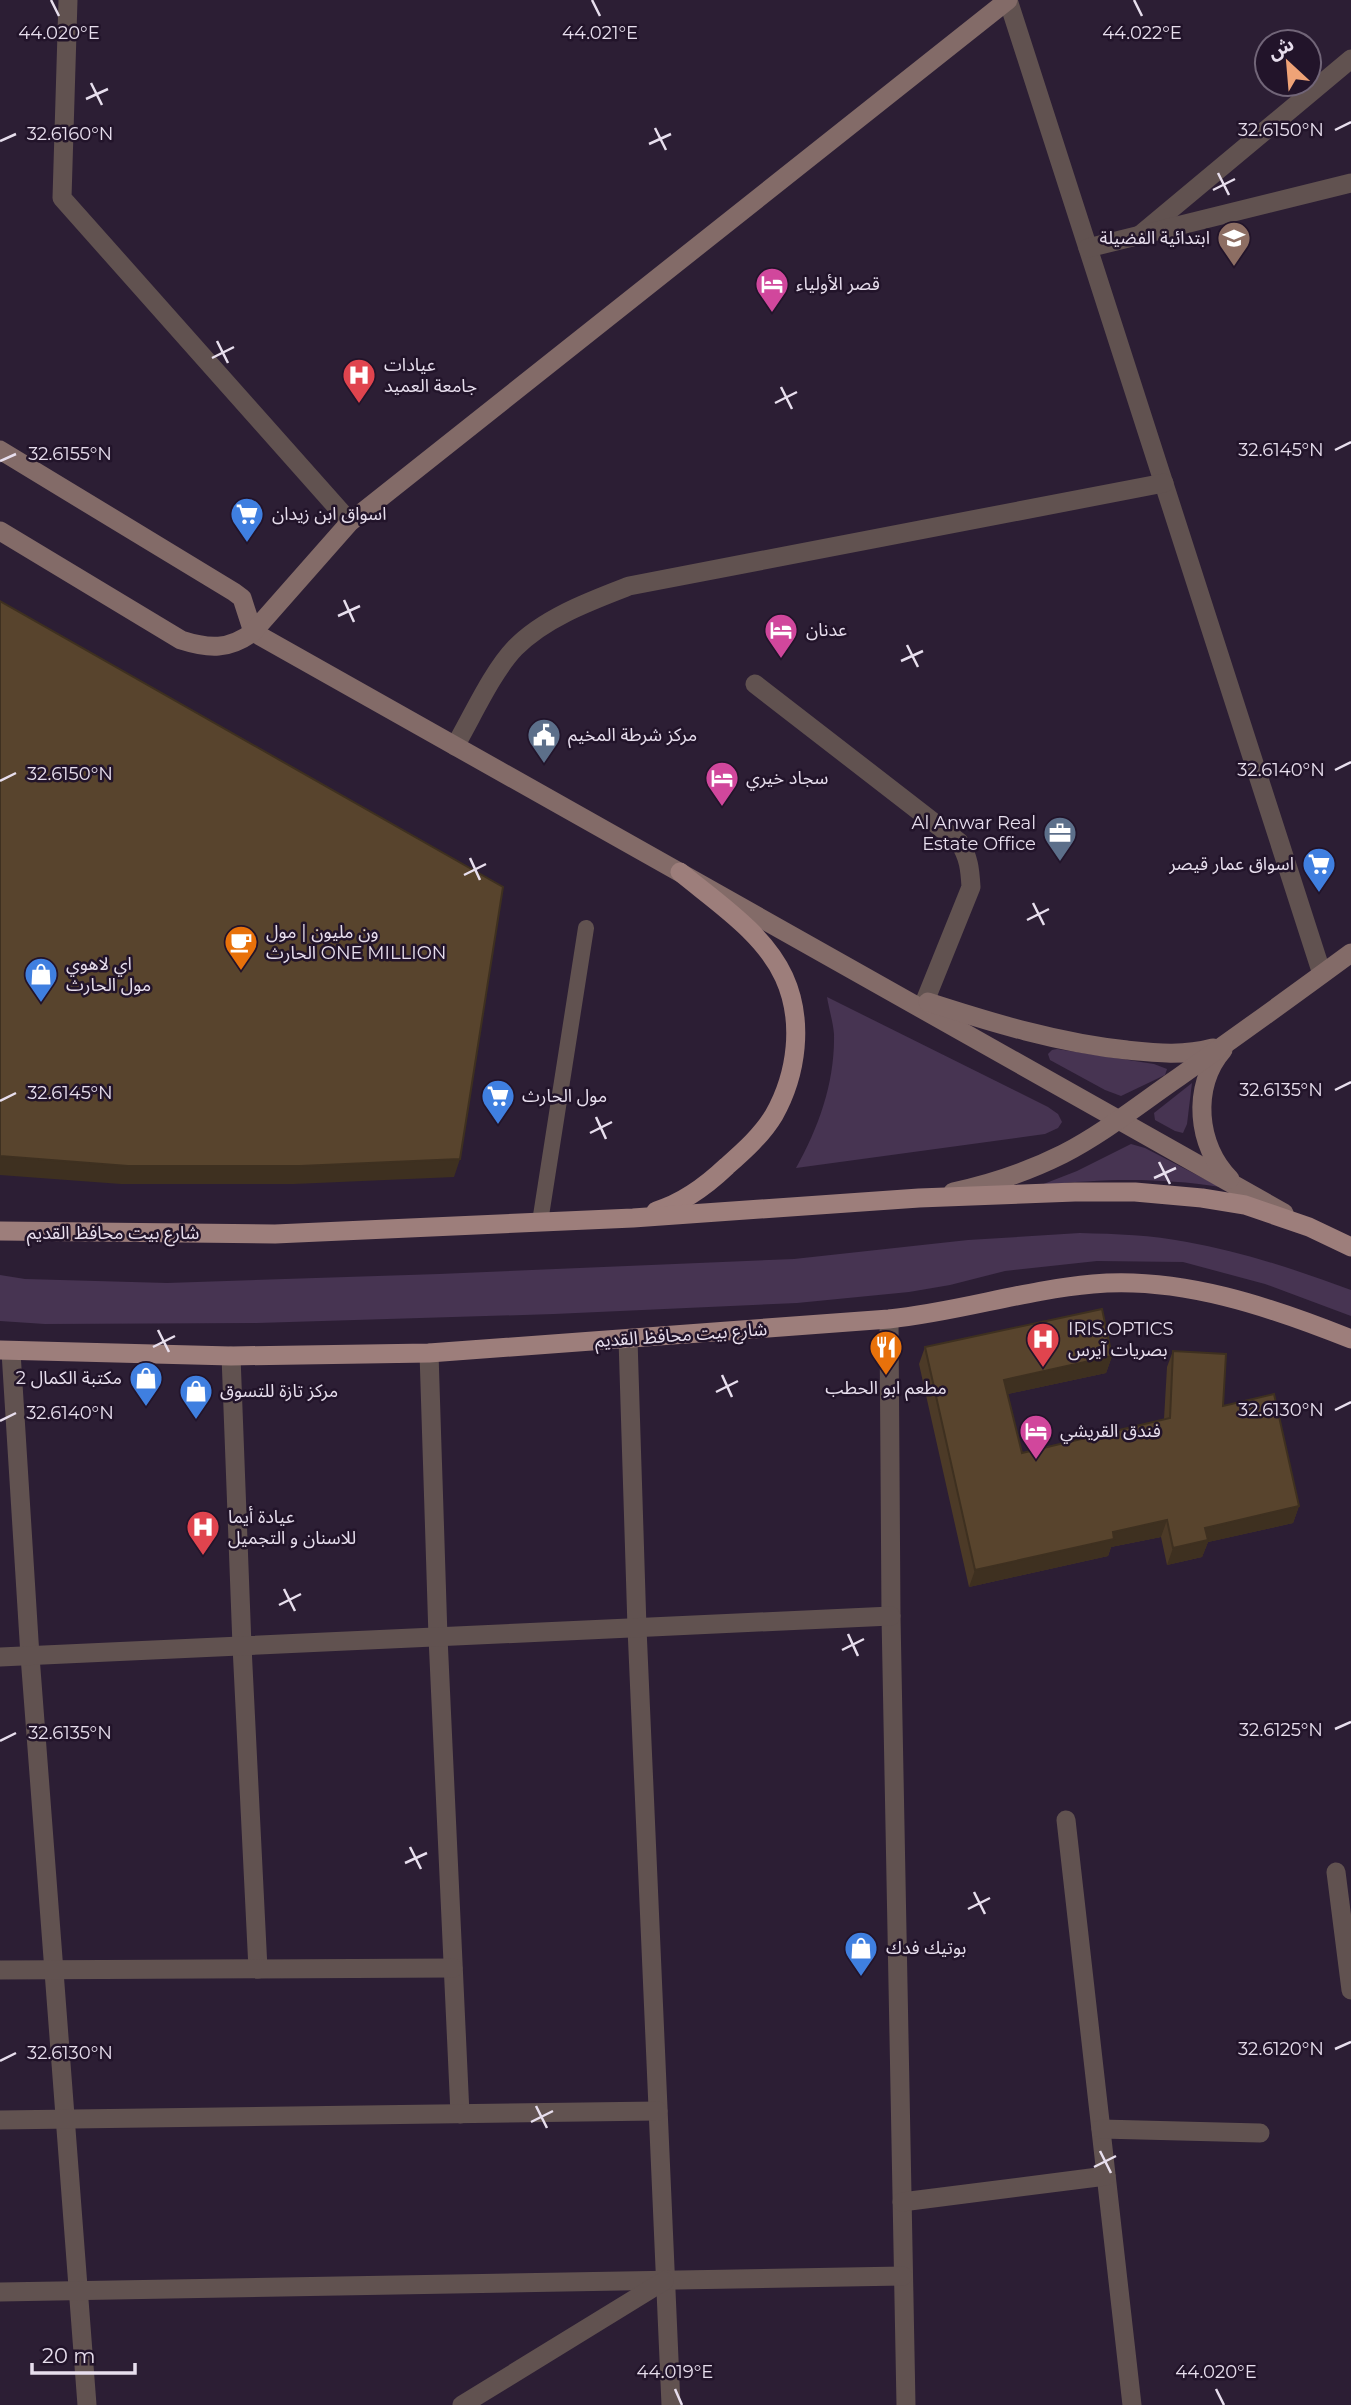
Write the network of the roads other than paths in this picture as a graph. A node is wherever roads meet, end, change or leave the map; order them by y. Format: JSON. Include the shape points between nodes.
{"nodes":[{"id":1,"x":68,"y":0,"type":"edge"},
{"id":2,"x":1008,"y":0,"type":"edge"},
{"id":3,"x":1351,"y":59,"type":"edge"},
{"id":4,"x":1351,"y":183,"type":"edge"},
{"id":5,"x":1140,"y":235,"type":"junction"},
{"id":6,"x":1088,"y":248,"type":"junction"},
{"id":7,"x":0,"y":450,"type":"edge"},
{"id":8,"x":1164,"y":483,"type":"junction"},
{"id":9,"x":349,"y":522,"type":"junction"},
{"id":10,"x":0,"y":531,"type":"edge"},
{"id":11,"x":254,"y":632,"type":"junction"},
{"id":12,"x":755,"y":684,"type":"dead end"},
{"id":13,"x":455,"y":746,"type":"junction"},
{"id":14,"x":680,"y":872,"type":"junction"},
{"id":15,"x":586,"y":928,"type":"dead end"},
{"id":16,"x":1351,"y":953,"type":"edge"},
{"id":17,"x":1322,"y":974,"type":"junction"},
{"id":18,"x":879,"y":984,"type":"junction"},
{"id":19,"x":925,"y":1001,"type":"junction"},
{"id":20,"x":1233,"y":1039,"type":"junction"},
{"id":21,"x":1118,"y":1119,"type":"junction"},
{"id":22,"x":1239,"y":1187,"type":"junction"},
{"id":23,"x":919,"y":1198,"type":"junction"},
{"id":24,"x":632,"y":1218,"type":"junction"},
{"id":25,"x":540,"y":1222,"type":"junction"},
{"id":26,"x":1309,"y":1227,"type":"junction"},
{"id":27,"x":0,"y":1231,"type":"edge"},
{"id":28,"x":1351,"y":1247,"type":"edge"},
{"id":29,"x":889,"y":1320,"type":"junction"},
{"id":30,"x":628,"y":1339,"type":"junction"},
{"id":31,"x":1351,"y":1339,"type":"edge"},
{"id":32,"x":5,"y":1351,"type":"edge"},
{"id":33,"x":429,"y":1353,"type":"junction"},
{"id":34,"x":231,"y":1356,"type":"junction"},
{"id":35,"x":891,"y":1616,"type":"junction"},
{"id":36,"x":637,"y":1628,"type":"junction"},
{"id":37,"x":438,"y":1637,"type":"junction"},
{"id":38,"x":242,"y":1647,"type":"junction"},
{"id":39,"x":30,"y":1656,"type":"junction"},
{"id":40,"x":0,"y":1657,"type":"edge"},
{"id":41,"x":1066,"y":1820,"type":"dead end"},
{"id":42,"x":1336,"y":1872,"type":"dead end"},
{"id":43,"x":53,"y":1968,"type":"junction"},
{"id":44,"x":453,"y":1968,"type":"junction"},
{"id":45,"x":0,"y":1969,"type":"edge"},
{"id":46,"x":258,"y":1969,"type":"junction"},
{"id":47,"x":1351,"y":1990,"type":"edge"},
{"id":48,"x":658,"y":2111,"type":"junction"},
{"id":49,"x":460,"y":2114,"type":"junction"},
{"id":50,"x":65,"y":2119,"type":"junction"},
{"id":51,"x":0,"y":2120,"type":"edge"},
{"id":52,"x":1101,"y":2130,"type":"junction"},
{"id":53,"x":1260,"y":2133,"type":"dead end"},
{"id":54,"x":1106,"y":2176,"type":"junction"},
{"id":55,"x":902,"y":2202,"type":"junction"},
{"id":56,"x":903,"y":2276,"type":"junction"},
{"id":57,"x":665,"y":2280,"type":"junction"},
{"id":58,"x":79,"y":2291,"type":"junction"},
{"id":59,"x":0,"y":2292,"type":"edge"},
{"id":60,"x":87,"y":2405,"type":"edge"},
{"id":61,"x":461,"y":2405,"type":"edge"},
{"id":62,"x":671,"y":2405,"type":"edge"},
{"id":63,"x":906,"y":2405,"type":"edge"},
{"id":64,"x":1132,"y":2405,"type":"edge"}],
"edges":[{"from":1,"to":9,"type":"street","via":[[62,198]]},
{"from":2,"to":6,"type":"street"},
{"from":2,"to":9,"type":"main road"},
{"from":3,"to":5,"type":"street"},
{"from":4,"to":5,"type":"street"},
{"from":5,"to":6,"type":"street"},
{"from":6,"to":8,"type":"street"},
{"from":7,"to":11,"type":"main road","via":[[234,592],[245,604]]},
{"from":8,"to":13,"type":"street","via":[[629,586],[570,611],[516,647]]},
{"from":8,"to":17,"type":"street"},
{"from":9,"to":11,"type":"main road"},
{"from":10,"to":11,"type":"main road","via":[[181,639],[202,647],[222,646],[240,642]]},
{"from":11,"to":13,"type":"main road"},
{"from":12,"to":19,"type":"street","via":[[959,842],[966,853],[971,887]]},
{"from":13,"to":14,"type":"main road"},
{"from":14,"to":18,"type":"main road"},
{"from":14,"to":24,"type":"main road","via":[[766,948],[783,975],[794,1004],[793,1062],[773,1116],[753,1143],[686,1198]]},
{"from":15,"to":25,"type":"lane"},
{"from":16,"to":17,"type":"main road"},
{"from":17,"to":20,"type":"main road"},
{"from":18,"to":19,"type":"main road"},
{"from":18,"to":21,"type":"main road"},
{"from":19,"to":20,"type":"main road","via":[[1018,1030],[1115,1049],[1184,1054]]},
{"from":20,"to":21,"type":"main road"},
{"from":20,"to":22,"type":"main road","via":[[1209,1073],[1202,1115],[1212,1155]]},
{"from":21,"to":22,"type":"main road"},
{"from":21,"to":23,"type":"main road","via":[[1065,1153],[1031,1168],[972,1188]]},
{"from":22,"to":26,"type":"main road"},
{"from":23,"to":24,"type":"main road","name":"شارع بيت محافظ القديم"},
{"from":23,"to":26,"type":"main road","name":"شارع بيت محافظ القديم","via":[[1135,1192],[1245,1205]]},
{"from":24,"to":25,"type":"main road","name":"شارع بيت محافظ القديم"},
{"from":25,"to":27,"type":"main road","name":"شارع بيت محافظ القديم","via":[[275,1234]]},
{"from":26,"to":28,"type":"main road","name":"شارع بيت محافظ القديم"},
{"from":29,"to":30,"type":"main road","name":"شارع بيت محافظ القديم"},
{"from":29,"to":31,"type":"main road","name":"شارع بيت محافظ القديم","via":[[1059,1288],[1125,1284],[1243,1302]]},
{"from":29,"to":35,"type":"street"},
{"from":30,"to":33,"type":"main road","name":"شارع بيت محافظ القديم"},
{"from":30,"to":36,"type":"street"},
{"from":32,"to":34,"type":"main road","name":"شارع بيت محافظ القديم"},
{"from":32,"to":39,"type":"street"},
{"from":33,"to":34,"type":"main road","name":"شارع بيت محافظ القديم"},
{"from":33,"to":37,"type":"street"},
{"from":34,"to":38,"type":"street"},
{"from":35,"to":36,"type":"street"},
{"from":35,"to":55,"type":"street"},
{"from":36,"to":37,"type":"street"},
{"from":36,"to":48,"type":"street"},
{"from":37,"to":38,"type":"street"},
{"from":37,"to":44,"type":"street"},
{"from":38,"to":39,"type":"street"},
{"from":38,"to":46,"type":"street"},
{"from":39,"to":40,"type":"street"},
{"from":39,"to":43,"type":"street"},
{"from":41,"to":52,"type":"street"},
{"from":42,"to":47,"type":"street"},
{"from":43,"to":45,"type":"street"},
{"from":43,"to":46,"type":"street"},
{"from":43,"to":50,"type":"street"},
{"from":44,"to":46,"type":"street"},
{"from":44,"to":49,"type":"street"},
{"from":48,"to":49,"type":"street"},
{"from":48,"to":57,"type":"street"},
{"from":49,"to":50,"type":"street"},
{"from":50,"to":51,"type":"street"},
{"from":50,"to":58,"type":"street"},
{"from":52,"to":53,"type":"street"},
{"from":52,"to":54,"type":"street"},
{"from":54,"to":55,"type":"street"},
{"from":54,"to":64,"type":"street"},
{"from":55,"to":56,"type":"street"},
{"from":56,"to":57,"type":"street"},
{"from":56,"to":63,"type":"street"},
{"from":57,"to":58,"type":"street"},
{"from":57,"to":61,"type":"street"},
{"from":57,"to":62,"type":"street"},
{"from":58,"to":59,"type":"street"},
{"from":58,"to":60,"type":"street"}]}
